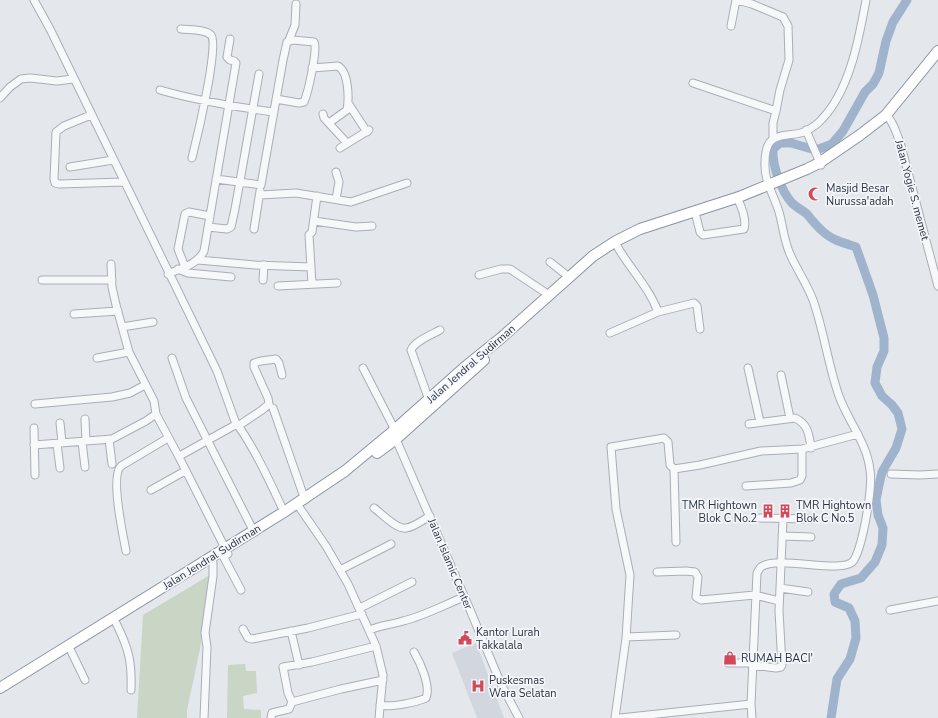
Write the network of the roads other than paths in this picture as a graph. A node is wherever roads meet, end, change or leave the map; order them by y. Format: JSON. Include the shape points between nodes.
{"nodes":[{"id":1,"x":34,"y":0,"type":"edge"},
{"id":2,"x":737,"y":0,"type":"edge"},
{"id":3,"x":866,"y":0,"type":"edge"},
{"id":4,"x":296,"y":4,"type":"dead end"},
{"id":5,"x":731,"y":26,"type":"dead end"},
{"id":6,"x":181,"y":29,"type":"dead end"},
{"id":7,"x":230,"y":39,"type":"dead end"},
{"id":8,"x":289,"y":40,"type":"junction"},
{"id":9,"x":938,"y":51,"type":"edge"},
{"id":10,"x":938,"y":60,"type":"edge"},
{"id":11,"x":312,"y":68,"type":"junction"},
{"id":12,"x":259,"y":74,"type":"dead end"},
{"id":13,"x":73,"y":79,"type":"junction"},
{"id":14,"x":693,"y":83,"type":"dead end"},
{"id":15,"x":160,"y":90,"type":"dead end"},
{"id":16,"x":0,"y":98,"type":"edge"},
{"id":17,"x":276,"y":99,"type":"junction"},
{"id":18,"x":205,"y":101,"type":"junction"},
{"id":19,"x":348,"y":103,"type":"junction"},
{"id":20,"x":228,"y":106,"type":"junction"},
{"id":21,"x":252,"y":110,"type":"junction"},
{"id":22,"x":776,"y":111,"type":"junction"},
{"id":23,"x":274,"y":112,"type":"junction"},
{"id":24,"x":323,"y":114,"type":"dead end"},
{"id":25,"x":91,"y":115,"type":"junction"},
{"id":26,"x":888,"y":116,"type":"junction"},
{"id":27,"x":329,"y":123,"type":"junction"},
{"id":28,"x":806,"y":130,"type":"junction"},
{"id":29,"x":773,"y":138,"type":"junction"},
{"id":30,"x":192,"y":158,"type":"dead end"},
{"id":31,"x":113,"y":160,"type":"junction"},
{"id":32,"x":819,"y":161,"type":"junction"},
{"id":33,"x":70,"y":167,"type":"dead end"},
{"id":34,"x":336,"y":172,"type":"dead end"},
{"id":35,"x":216,"y":179,"type":"junction"},
{"id":36,"x":124,"y":182,"type":"junction"},
{"id":37,"x":239,"y":182,"type":"junction"},
{"id":38,"x":407,"y":182,"type":"dead end"},
{"id":39,"x":261,"y":185,"type":"junction"},
{"id":40,"x":772,"y":186,"type":"junction"},
{"id":41,"x":260,"y":195,"type":"junction"},
{"id":42,"x":317,"y":196,"type":"junction"},
{"id":43,"x":336,"y":199,"type":"junction"},
{"id":44,"x":739,"y":200,"type":"junction"},
{"id":45,"x":210,"y":216,"type":"junction"},
{"id":46,"x":696,"y":216,"type":"junction"},
{"id":47,"x":314,"y":221,"type":"junction"},
{"id":48,"x":372,"y":226,"type":"dead end"},
{"id":49,"x":208,"y":227,"type":"junction"},
{"id":50,"x":254,"y":229,"type":"dead end"},
{"id":51,"x":617,"y":246,"type":"junction"},
{"id":52,"x":198,"y":260,"type":"junction"},
{"id":53,"x":550,"y":262,"type":"dead end"},
{"id":54,"x":111,"y":264,"type":"dead end"},
{"id":55,"x":264,"y":265,"type":"junction"},
{"id":56,"x":311,"y":267,"type":"junction"},
{"id":57,"x":181,"y":268,"type":"junction"},
{"id":58,"x":168,"y":274,"type":"junction"},
{"id":59,"x":478,"y":275,"type":"dead end"},
{"id":60,"x":231,"y":277,"type":"dead end"},
{"id":61,"x":569,"y":277,"type":"junction"},
{"id":62,"x":42,"y":280,"type":"dead end"},
{"id":63,"x":112,"y":280,"type":"junction"},
{"id":64,"x":263,"y":280,"type":"dead end"},
{"id":65,"x":337,"y":283,"type":"dead end"},
{"id":66,"x":312,"y":284,"type":"junction"},
{"id":67,"x":278,"y":286,"type":"dead end"},
{"id":68,"x":938,"y":286,"type":"edge"},
{"id":69,"x":549,"y":295,"type":"junction"},
{"id":70,"x":118,"y":311,"type":"junction"},
{"id":71,"x":658,"y":312,"type":"junction"},
{"id":72,"x":74,"y":314,"type":"dead end"},
{"id":73,"x":153,"y":322,"type":"dead end"},
{"id":74,"x":122,"y":327,"type":"junction"},
{"id":75,"x":700,"y":329,"type":"dead end"},
{"id":76,"x":440,"y":330,"type":"dead end"},
{"id":77,"x":610,"y":333,"type":"dead end"},
{"id":78,"x":129,"y":352,"type":"junction"},
{"id":79,"x":97,"y":358,"type":"dead end"},
{"id":80,"x":172,"y":358,"type":"dead end"},
{"id":81,"x":363,"y":368,"type":"dead end"},
{"id":82,"x":748,"y":368,"type":"dead end"},
{"id":83,"x":282,"y":375,"type":"dead end"},
{"id":84,"x":781,"y":375,"type":"dead end"},
{"id":85,"x":145,"y":385,"type":"junction"},
{"id":86,"x":429,"y":400,"type":"junction"},
{"id":87,"x":35,"y":404,"type":"dead end"},
{"id":88,"x":273,"y":408,"type":"dead end"},
{"id":89,"x":156,"y":414,"type":"junction"},
{"id":90,"x":790,"y":418,"type":"junction"},
{"id":91,"x":85,"y":420,"type":"dead end"},
{"id":92,"x":760,"y":422,"type":"junction"},
{"id":93,"x":60,"y":423,"type":"dead end"},
{"id":94,"x":749,"y":424,"type":"dead end"},
{"id":95,"x":237,"y":425,"type":"junction"},
{"id":96,"x":34,"y":428,"type":"dead end"},
{"id":97,"x":394,"y":433,"type":"junction"},
{"id":98,"x":858,"y":434,"type":"junction"},
{"id":99,"x":168,"y":438,"type":"junction"},
{"id":100,"x":109,"y":439,"type":"junction"},
{"id":101,"x":208,"y":440,"type":"junction"},
{"id":102,"x":84,"y":442,"type":"junction"},
{"id":103,"x":60,"y":444,"type":"junction"},
{"id":104,"x":34,"y":445,"type":"junction"},
{"id":105,"x":811,"y":448,"type":"junction"},
{"id":106,"x":802,"y":449,"type":"junction"},
{"id":107,"x":179,"y":457,"type":"junction"},
{"id":108,"x":112,"y":464,"type":"dead end"},
{"id":109,"x":85,"y":467,"type":"dead end"},
{"id":110,"x":60,"y":468,"type":"dead end"},
{"id":111,"x":674,"y":469,"type":"junction"},
{"id":112,"x":185,"y":471,"type":"junction"},
{"id":113,"x":891,"y":474,"type":"dead end"},
{"id":114,"x":938,"y":474,"type":"edge"},
{"id":115,"x":34,"y":475,"type":"dead end"},
{"id":116,"x":746,"y":486,"type":"dead end"},
{"id":117,"x":151,"y":490,"type":"dead end"},
{"id":118,"x":301,"y":504,"type":"junction"},
{"id":119,"x":374,"y":508,"type":"dead end"},
{"id":120,"x":284,"y":512,"type":"junction"},
{"id":121,"x":430,"y":516,"type":"junction"},
{"id":122,"x":760,"y":518,"type":"dead end"},
{"id":123,"x":783,"y":519,"type":"junction"},
{"id":124,"x":814,"y":519,"type":"dead end"},
{"id":125,"x":254,"y":532,"type":"junction"},
{"id":126,"x":782,"y":536,"type":"junction"},
{"id":127,"x":811,"y":538,"type":"dead end"},
{"id":128,"x":676,"y":542,"type":"dead end"},
{"id":129,"x":391,"y":544,"type":"dead end"},
{"id":130,"x":126,"y":550,"type":"dead end"},
{"id":131,"x":225,"y":553,"type":"junction"},
{"id":132,"x":213,"y":563,"type":"junction"},
{"id":133,"x":781,"y":564,"type":"junction"},
{"id":134,"x":340,"y":570,"type":"junction"},
{"id":135,"x":657,"y":572,"type":"dead end"},
{"id":136,"x":412,"y":582,"type":"dead end"},
{"id":137,"x":780,"y":588,"type":"junction"},
{"id":138,"x":241,"y":590,"type":"dead end"},
{"id":139,"x":808,"y":592,"type":"dead end"},
{"id":140,"x":755,"y":595,"type":"junction"},
{"id":141,"x":464,"y":597,"type":"junction"},
{"id":142,"x":779,"y":600,"type":"junction"},
{"id":143,"x":938,"y":601,"type":"edge"},
{"id":144,"x":890,"y":610,"type":"dead end"},
{"id":145,"x":361,"y":611,"type":"junction"},
{"id":146,"x":116,"y":623,"type":"junction"},
{"id":147,"x":243,"y":629,"type":"dead end"},
{"id":148,"x":370,"y":630,"type":"junction"},
{"id":149,"x":291,"y":631,"type":"junction"},
{"id":150,"x":676,"y":636,"type":"dead end"},
{"id":151,"x":626,"y":637,"type":"junction"},
{"id":152,"x":376,"y":646,"type":"junction"},
{"id":153,"x":71,"y":651,"type":"junction"},
{"id":154,"x":414,"y":652,"type":"dead end"},
{"id":155,"x":728,"y":663,"type":"dead end"},
{"id":156,"x":299,"y":664,"type":"junction"},
{"id":157,"x":752,"y":664,"type":"junction"},
{"id":158,"x":85,"y":680,"type":"dead end"},
{"id":159,"x":383,"y":680,"type":"junction"},
{"id":160,"x":0,"y":688,"type":"edge"},
{"id":161,"x":131,"y":690,"type":"dead end"},
{"id":162,"x":0,"y":695,"type":"edge"},
{"id":163,"x":292,"y":702,"type":"junction"},
{"id":164,"x":751,"y":704,"type":"junction"},
{"id":165,"x":380,"y":705,"type":"junction"},
{"id":166,"x":661,"y":716,"type":"edge"},
{"id":167,"x":204,"y":718,"type":"edge"},
{"id":168,"x":271,"y":718,"type":"edge"},
{"id":169,"x":379,"y":718,"type":"edge"},
{"id":170,"x":519,"y":718,"type":"edge"},
{"id":171,"x":615,"y":718,"type":"edge"},
{"id":172,"x":625,"y":718,"type":"edge"},
{"id":173,"x":752,"y":718,"type":"edge"}],
"edges":[{"from":1,"to":13,"type":"street"},
{"from":2,"to":5,"type":"street"},
{"from":2,"to":22,"type":"street","via":[[783,17],[788,26],[789,60]]},
{"from":3,"to":28,"type":"street","via":[[854,54],[842,91],[821,121]]},
{"from":4,"to":8,"type":"street","via":[[295,25]]},
{"from":6,"to":18,"type":"street","via":[[202,31],[211,35],[214,40]]},
{"from":7,"to":20,"type":"street","via":[[227,57],[236,65]]},
{"from":8,"to":11,"type":"street","via":[[315,43]]},
{"from":8,"to":17,"type":"street"},
{"from":9,"to":26,"type":"highway","name":"Jalan Jendral Sudirman"},
{"from":10,"to":26,"type":"highway","name":"Jalan Jendral Sudirman"},
{"from":11,"to":17,"type":"street","via":[[304,102]]},
{"from":11,"to":19,"type":"street","via":[[336,65],[340,67],[346,80]]},
{"from":12,"to":21,"type":"street"},
{"from":13,"to":16,"type":"street","via":[[22,79],[10,86]]},
{"from":13,"to":25,"type":"street"},
{"from":14,"to":22,"type":"street"},
{"from":15,"to":18,"type":"street"},
{"from":17,"to":23,"type":"street"},
{"from":18,"to":20,"type":"street"},
{"from":18,"to":30,"type":"street"},
{"from":19,"to":27,"type":"street","via":[[347,110]]},
{"from":19,"to":27,"type":"street","via":[[368,131],[344,146]]},
{"from":20,"to":21,"type":"street"},
{"from":20,"to":35,"type":"street"},
{"from":21,"to":23,"type":"street"},
{"from":21,"to":37,"type":"street"},
{"from":22,"to":29,"type":"street"},
{"from":23,"to":39,"type":"street"},
{"from":24,"to":27,"type":"street"},
{"from":25,"to":31,"type":"street"},
{"from":25,"to":36,"type":"street","via":[[56,132],[55,183]]},
{"from":26,"to":32,"type":"highway","name":"Jalan Jendral Sudirman"},
{"from":26,"to":68,"type":"street","name":"Jalan Yogie S. memet","via":[[900,142]]},
{"from":28,"to":29,"type":"street"},
{"from":28,"to":32,"type":"street"},
{"from":29,"to":40,"type":"street","via":[[764,162]]},
{"from":31,"to":33,"type":"street"},
{"from":31,"to":36,"type":"street"},
{"from":32,"to":40,"type":"highway","name":"Jalan Jendral Sudirman","via":[[786,181]]},
{"from":34,"to":43,"type":"street","via":[[339,182]]},
{"from":35,"to":37,"type":"street"},
{"from":35,"to":45,"type":"street"},
{"from":36,"to":58,"type":"street"},
{"from":37,"to":39,"type":"street"},
{"from":37,"to":49,"type":"street","via":[[231,227]]},
{"from":38,"to":43,"type":"street","via":[[351,202]]},
{"from":39,"to":41,"type":"street"},
{"from":40,"to":44,"type":"highway","name":"Jalan Jendral Sudirman"},
{"from":40,"to":98,"type":"street","via":[[791,256],[813,301],[840,398]]},
{"from":41,"to":42,"type":"street","via":[[296,193]]},
{"from":41,"to":50,"type":"street"},
{"from":42,"to":43,"type":"street"},
{"from":42,"to":47,"type":"street"},
{"from":44,"to":46,"type":"highway","name":"Jalan Jendral Sudirman"},
{"from":44,"to":46,"type":"street","via":[[746,225],[744,229],[703,235]]},
{"from":44,"to":61,"type":"highway","name":"Jalan Jendral Sudirman","via":[[640,229],[604,248]]},
{"from":45,"to":49,"type":"street"},
{"from":45,"to":57,"type":"street","via":[[189,212],[185,214],[178,249]]},
{"from":46,"to":51,"type":"highway","name":"Jalan Jendral Sudirman","via":[[634,236]]},
{"from":47,"to":48,"type":"street","via":[[356,227]]},
{"from":47,"to":56,"type":"street","via":[[309,235]]},
{"from":49,"to":52,"type":"street","via":[[204,251]]},
{"from":51,"to":71,"type":"street","via":[[654,300]]},
{"from":51,"to":97,"type":"highway","name":"Jalan Jendral Sudirman","via":[[587,268]]},
{"from":52,"to":55,"type":"street"},
{"from":52,"to":57,"type":"street"},
{"from":53,"to":61,"type":"street"},
{"from":54,"to":63,"type":"street"},
{"from":55,"to":56,"type":"street"},
{"from":55,"to":64,"type":"street"},
{"from":56,"to":66,"type":"street"},
{"from":57,"to":58,"type":"street"},
{"from":57,"to":60,"type":"street","via":[[188,273]]},
{"from":58,"to":95,"type":"street","via":[[216,371]]},
{"from":59,"to":69,"type":"street","via":[[510,269]]},
{"from":61,"to":69,"type":"highway","name":"Jalan Jendral Sudirman"},
{"from":62,"to":63,"type":"street"},
{"from":63,"to":70,"type":"street"},
{"from":65,"to":66,"type":"street"},
{"from":66,"to":67,"type":"street"},
{"from":69,"to":86,"type":"highway","name":"Jalan Jendral Sudirman"},
{"from":70,"to":72,"type":"street"},
{"from":70,"to":74,"type":"street"},
{"from":71,"to":75,"type":"street","via":[[694,303],[697,306]]},
{"from":71,"to":77,"type":"street"},
{"from":73,"to":74,"type":"street"},
{"from":74,"to":78,"type":"street"},
{"from":76,"to":86,"type":"street","via":[[410,350]]},
{"from":78,"to":79,"type":"street"},
{"from":78,"to":85,"type":"street"},
{"from":80,"to":101,"type":"street","via":[[186,398]]},
{"from":81,"to":97,"type":"street","name":"Jalan Islamic Center"},
{"from":82,"to":92,"type":"street"},
{"from":83,"to":95,"type":"street","via":[[276,359],[254,363],[269,404]]},
{"from":84,"to":90,"type":"street"},
{"from":85,"to":87,"type":"street","via":[[130,393],[112,397]]},
{"from":85,"to":89,"type":"street","via":[[154,401]]},
{"from":86,"to":97,"type":"highway","name":"Jalan Jendral Sudirman"},
{"from":88,"to":118,"type":"street"},
{"from":89,"to":99,"type":"street"},
{"from":89,"to":100,"type":"street"},
{"from":90,"to":92,"type":"street"},
{"from":90,"to":105,"type":"street","via":[[795,418],[805,425]]},
{"from":91,"to":102,"type":"street"},
{"from":92,"to":94,"type":"street"},
{"from":93,"to":103,"type":"street"},
{"from":95,"to":101,"type":"street"},
{"from":95,"to":120,"type":"street","via":[[273,487]]},
{"from":96,"to":104,"type":"street"},
{"from":97,"to":118,"type":"highway","name":"Jalan Jendral Sudirman"},
{"from":97,"to":121,"type":"street","name":"Jalan Islamic Center"},
{"from":98,"to":105,"type":"street"},
{"from":98,"to":133,"type":"street","via":[[869,462],[871,485],[861,539],[854,560],[842,566]]},
{"from":99,"to":107,"type":"street"},
{"from":99,"to":130,"type":"street","via":[[118,470],[118,499]]},
{"from":100,"to":102,"type":"street"},
{"from":100,"to":108,"type":"street"},
{"from":101,"to":107,"type":"street"},
{"from":101,"to":125,"type":"street"},
{"from":102,"to":103,"type":"street"},
{"from":102,"to":109,"type":"street"},
{"from":103,"to":104,"type":"street"},
{"from":103,"to":110,"type":"street"},
{"from":104,"to":115,"type":"street"},
{"from":105,"to":106,"type":"street"},
{"from":106,"to":111,"type":"street","via":[[760,451]]},
{"from":106,"to":116,"type":"street","via":[[802,476],[797,482]]},
{"from":107,"to":112,"type":"street"},
{"from":111,"to":128,"type":"street"},
{"from":111,"to":151,"type":"street","via":[[670,465],[668,442],[664,438],[611,447],[617,514],[630,572]]},
{"from":112,"to":117,"type":"street"},
{"from":112,"to":131,"type":"street"},
{"from":113,"to":114,"type":"street"},
{"from":118,"to":120,"type":"highway","name":"Jalan Jendral Sudirman"},
{"from":118,"to":131,"type":"highway","name":"Jalan Jendral Sudirman"},
{"from":118,"to":134,"type":"street"},
{"from":119,"to":121,"type":"street","via":[[402,528],[408,528]]},
{"from":120,"to":125,"type":"highway","name":"Jalan Jendral Sudirman"},
{"from":121,"to":141,"type":"street","name":"Jalan Islamic Center"},
{"from":122,"to":123,"type":"street"},
{"from":123,"to":124,"type":"street"},
{"from":123,"to":126,"type":"street"},
{"from":125,"to":131,"type":"highway","name":"Jalan Jendral Sudirman"},
{"from":126,"to":127,"type":"street"},
{"from":126,"to":133,"type":"street"},
{"from":129,"to":134,"type":"street"},
{"from":131,"to":132,"type":"highway","name":"Jalan Jendral Sudirman"},
{"from":131,"to":138,"type":"street"},
{"from":131,"to":160,"type":"highway","name":"Jalan Jendral Sudirman"},
{"from":132,"to":146,"type":"highway","name":"Jalan Jendral Sudirman"},
{"from":132,"to":167,"type":"street","via":[[206,633]]},
{"from":133,"to":137,"type":"street"},
{"from":133,"to":140,"type":"street","via":[[767,564],[761,567],[757,573]]},
{"from":134,"to":145,"type":"street"},
{"from":135,"to":140,"type":"street","via":[[695,572],[698,577],[696,597],[701,600]]},
{"from":136,"to":145,"type":"street"},
{"from":137,"to":139,"type":"street"},
{"from":137,"to":142,"type":"street"},
{"from":140,"to":142,"type":"street"},
{"from":140,"to":157,"type":"street"},
{"from":141,"to":148,"type":"street","via":[[403,622]]},
{"from":141,"to":170,"type":"street","name":"Jalan Islamic Center","via":[[501,684]]},
{"from":142,"to":157,"type":"street","via":[[782,666],[776,668]]},
{"from":143,"to":144,"type":"street"},
{"from":145,"to":148,"type":"street"},
{"from":145,"to":149,"type":"street"},
{"from":146,"to":153,"type":"highway","name":"Jalan Jendral Sudirman"},
{"from":146,"to":161,"type":"street","via":[[129,652]]},
{"from":147,"to":149,"type":"street","via":[[250,639]]},
{"from":148,"to":152,"type":"street"},
{"from":149,"to":156,"type":"street"},
{"from":150,"to":151,"type":"street"},
{"from":151,"to":171,"type":"street"},
{"from":152,"to":156,"type":"street"},
{"from":152,"to":159,"type":"street"},
{"from":153,"to":158,"type":"street"},
{"from":153,"to":162,"type":"highway","name":"Jalan Jendral Sudirman"},
{"from":154,"to":165,"type":"street","via":[[426,682],[426,698]]},
{"from":155,"to":157,"type":"street"},
{"from":156,"to":163,"type":"street","via":[[283,667]]},
{"from":157,"to":164,"type":"street"},
{"from":159,"to":163,"type":"street"},
{"from":159,"to":165,"type":"street"},
{"from":163,"to":168,"type":"street","via":[[289,709],[272,713]]},
{"from":164,"to":166,"type":"street"},
{"from":164,"to":173,"type":"street"},
{"from":165,"to":169,"type":"street"},
{"from":166,"to":172,"type":"street"}]}
